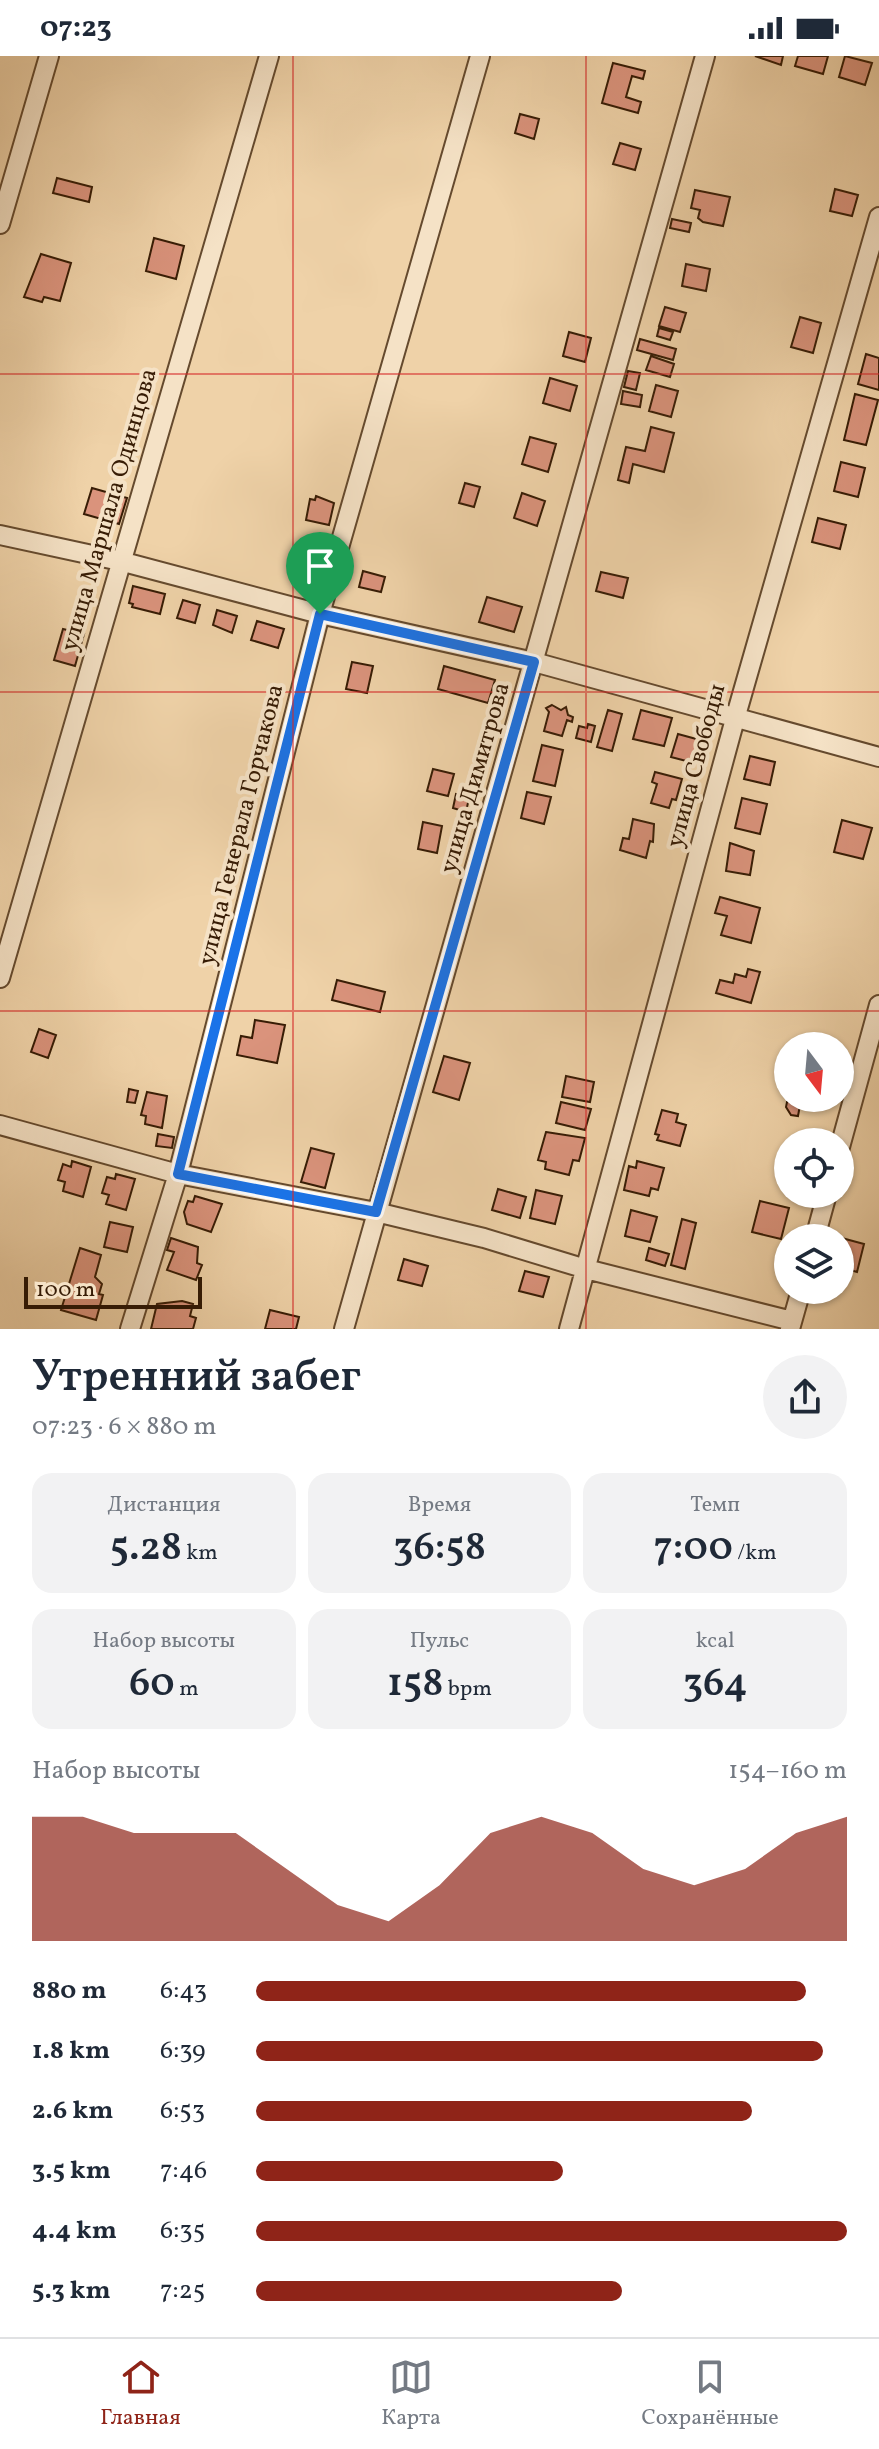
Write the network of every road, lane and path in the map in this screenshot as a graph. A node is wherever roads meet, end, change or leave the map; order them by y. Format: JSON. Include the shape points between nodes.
{"nodes":[{"id":1,"x":49,"y":56,"type":"edge"},
{"id":2,"x":269,"y":56,"type":"edge"},
{"id":3,"x":480,"y":56,"type":"edge"},
{"id":4,"x":705,"y":56,"type":"edge"},
{"id":5,"x":879,"y":217,"type":"edge"},
{"id":6,"x":0,"y":224,"type":"edge"},
{"id":7,"x":0,"y":535,"type":"edge"},
{"id":8,"x":120,"y":561,"type":"junction"},
{"id":9,"x":320,"y":614,"type":"junction"},
{"id":10,"x":534,"y":662,"type":"junction"},
{"id":11,"x":735,"y":719,"type":"junction"},
{"id":12,"x":879,"y":757,"type":"edge"},
{"id":13,"x":0,"y":978,"type":"edge"},
{"id":14,"x":879,"y":1005,"type":"edge"},
{"id":15,"x":0,"y":1125,"type":"edge"},
{"id":16,"x":845,"y":1128,"type":"edge"},
{"id":17,"x":178,"y":1174,"type":"junction"},
{"id":18,"x":376,"y":1212,"type":"junction"},
{"id":19,"x":586,"y":1269,"type":"junction"},
{"id":20,"x":797,"y":1304,"type":"edge"},
{"id":21,"x":791,"y":1325,"type":"edge"},
{"id":22,"x":130,"y":1329,"type":"edge"},
{"id":23,"x":344,"y":1329,"type":"edge"},
{"id":24,"x":569,"y":1329,"type":"edge"}],
"edges":[{"from":1,"to":6,"type":"street"},
{"from":2,"to":8,"type":"street","name":"улица Маршала Одинцова"},
{"from":3,"to":9,"type":"street","name":"улица Генерала Горчакова"},
{"from":4,"to":10,"type":"street","name":"улица Димитрова"},
{"from":5,"to":11,"type":"street","name":"улица Свободы"},
{"from":7,"to":8,"type":"street"},
{"from":8,"to":9,"type":"street"},
{"from":8,"to":13,"type":"street","name":"улица Маршала Одинцова"},
{"from":9,"to":10,"type":"street"},
{"from":9,"to":17,"type":"street","name":"улица Генерала Горчакова"},
{"from":10,"to":11,"type":"street"},
{"from":10,"to":18,"type":"street","name":"улица Димитрова"},
{"from":11,"to":12,"type":"street"},
{"from":11,"to":19,"type":"street","name":"улица Свободы"},
{"from":14,"to":16,"type":"street"},
{"from":15,"to":17,"type":"street"},
{"from":17,"to":18,"type":"street"},
{"from":17,"to":22,"type":"street","name":"улица Генерала Горчакова"},
{"from":18,"to":19,"type":"street"},
{"from":18,"to":23,"type":"street","name":"улица Димитрова"},
{"from":19,"to":21,"type":"street"},
{"from":19,"to":24,"type":"street","name":"улица Свободы"},
{"from":20,"to":21,"type":"street"}]}
